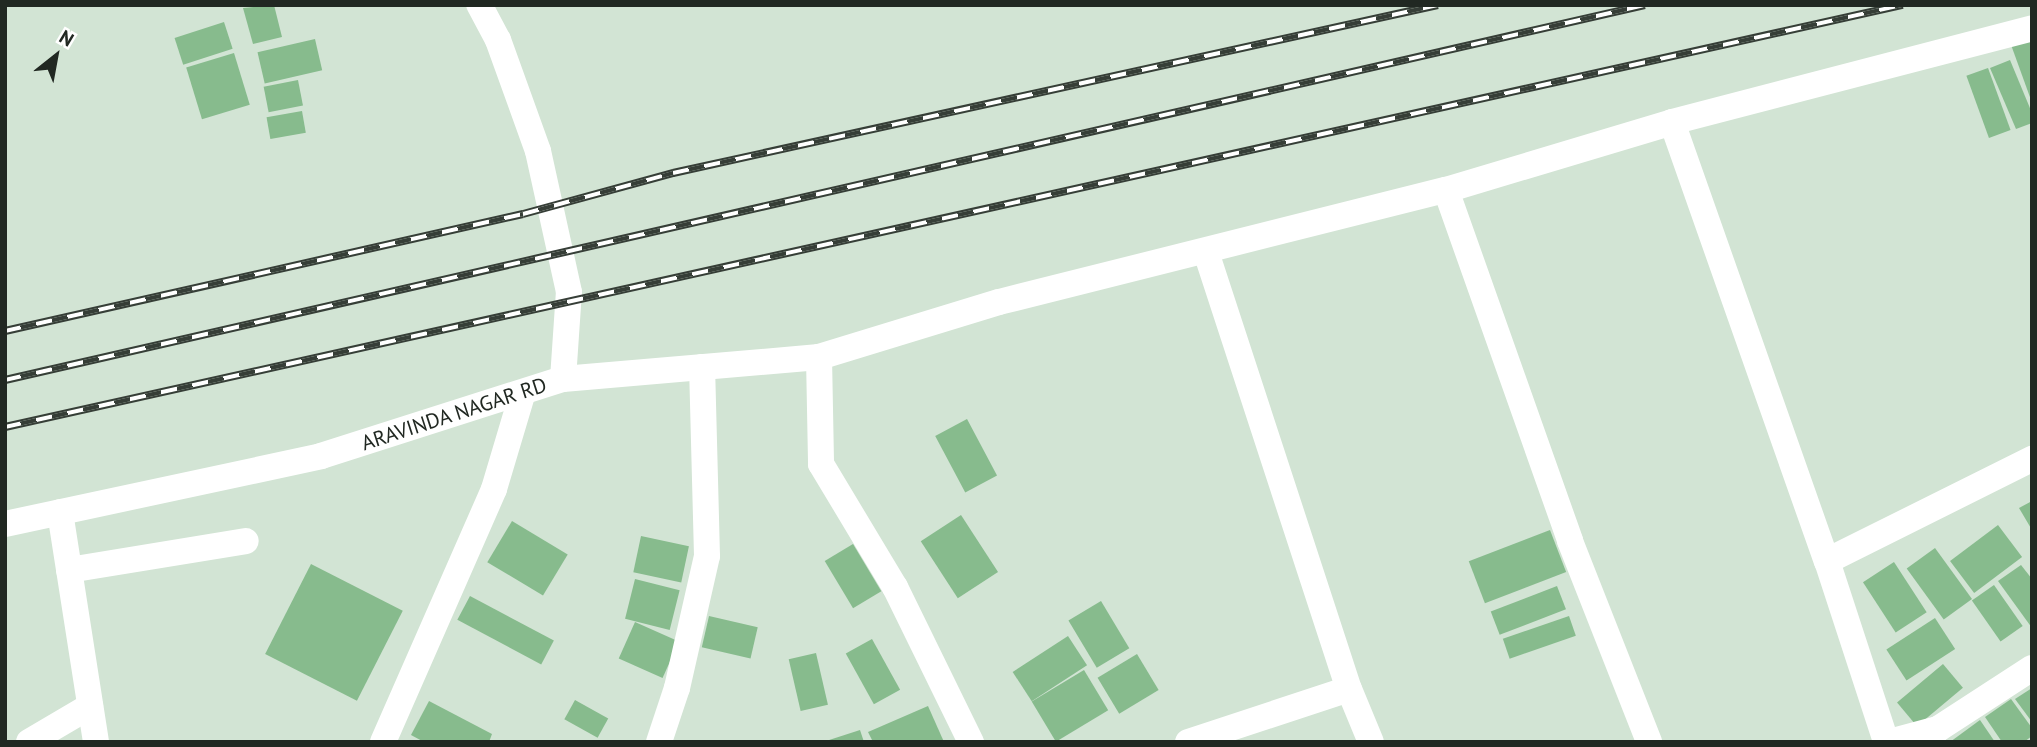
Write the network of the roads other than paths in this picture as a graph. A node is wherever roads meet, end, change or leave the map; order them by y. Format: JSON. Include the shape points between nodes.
{"nodes":[{"id":1,"x":479,"y":5,"type":"edge"},
{"id":2,"x":2032,"y":28,"type":"edge"},
{"id":3,"x":1672,"y":122,"type":"junction"},
{"id":4,"x":1446,"y":190,"type":"junction"},
{"id":5,"x":1206,"y":252,"type":"junction"},
{"id":6,"x":819,"y":357,"type":"junction"},
{"id":7,"x":702,"y":367,"type":"junction"},
{"id":8,"x":564,"y":379,"type":"junction"},
{"id":9,"x":523,"y":392,"type":"junction"},
{"id":10,"x":2032,"y":459,"type":"edge"},
{"id":11,"x":61,"y":512,"type":"junction"},
{"id":12,"x":5,"y":524,"type":"edge"},
{"id":13,"x":246,"y":541,"type":"dead end"},
{"id":14,"x":1828,"y":561,"type":"junction"},
{"id":15,"x":69,"y":570,"type":"junction"},
{"id":16,"x":2032,"y":668,"type":"edge"},
{"id":17,"x":1349,"y":689,"type":"junction"},
{"id":18,"x":90,"y":706,"type":"junction"},
{"id":19,"x":29,"y":742,"type":"edge"},
{"id":20,"x":96,"y":742,"type":"edge"},
{"id":21,"x":383,"y":742,"type":"edge"},
{"id":22,"x":659,"y":742,"type":"edge"},
{"id":23,"x":971,"y":742,"type":"edge"},
{"id":24,"x":1188,"y":742,"type":"edge"},
{"id":25,"x":1371,"y":742,"type":"edge"},
{"id":26,"x":1649,"y":742,"type":"edge"},
{"id":27,"x":1887,"y":742,"type":"edge"}],
"edges":[{"from":1,"to":8,"type":"street","name":"ARAVINDA NAGAR RD","via":[[498,40],[538,151],[569,292]]},
{"from":2,"to":3,"type":"street"},
{"from":3,"to":4,"type":"street"},
{"from":3,"to":14,"type":"street"},
{"from":4,"to":5,"type":"street"},
{"from":4,"to":26,"type":"street","via":[[1570,541]]},
{"from":5,"to":6,"type":"street","via":[[999,302]]},
{"from":5,"to":17,"type":"street"},
{"from":6,"to":7,"type":"street"},
{"from":6,"to":23,"type":"street","via":[[821,464],[895,587]]},
{"from":7,"to":8,"type":"street"},
{"from":7,"to":22,"type":"street","via":[[707,556],[677,688]]},
{"from":8,"to":9,"type":"street","name":"ARAVINDA NAGAR RD"},
{"from":9,"to":11,"type":"street","name":"ARAVINDA NAGAR RD","via":[[321,456]]},
{"from":9,"to":21,"type":"street","via":[[494,489]]},
{"from":10,"to":14,"type":"street"},
{"from":11,"to":12,"type":"street","name":"ARAVINDA NAGAR RD"},
{"from":11,"to":15,"type":"street"},
{"from":13,"to":15,"type":"street"},
{"from":14,"to":27,"type":"street"},
{"from":15,"to":18,"type":"street"},
{"from":16,"to":27,"type":"street","via":[[1938,729]]},
{"from":17,"to":24,"type":"street"},
{"from":17,"to":25,"type":"street"},
{"from":18,"to":19,"type":"street"},
{"from":18,"to":20,"type":"street"}]}
